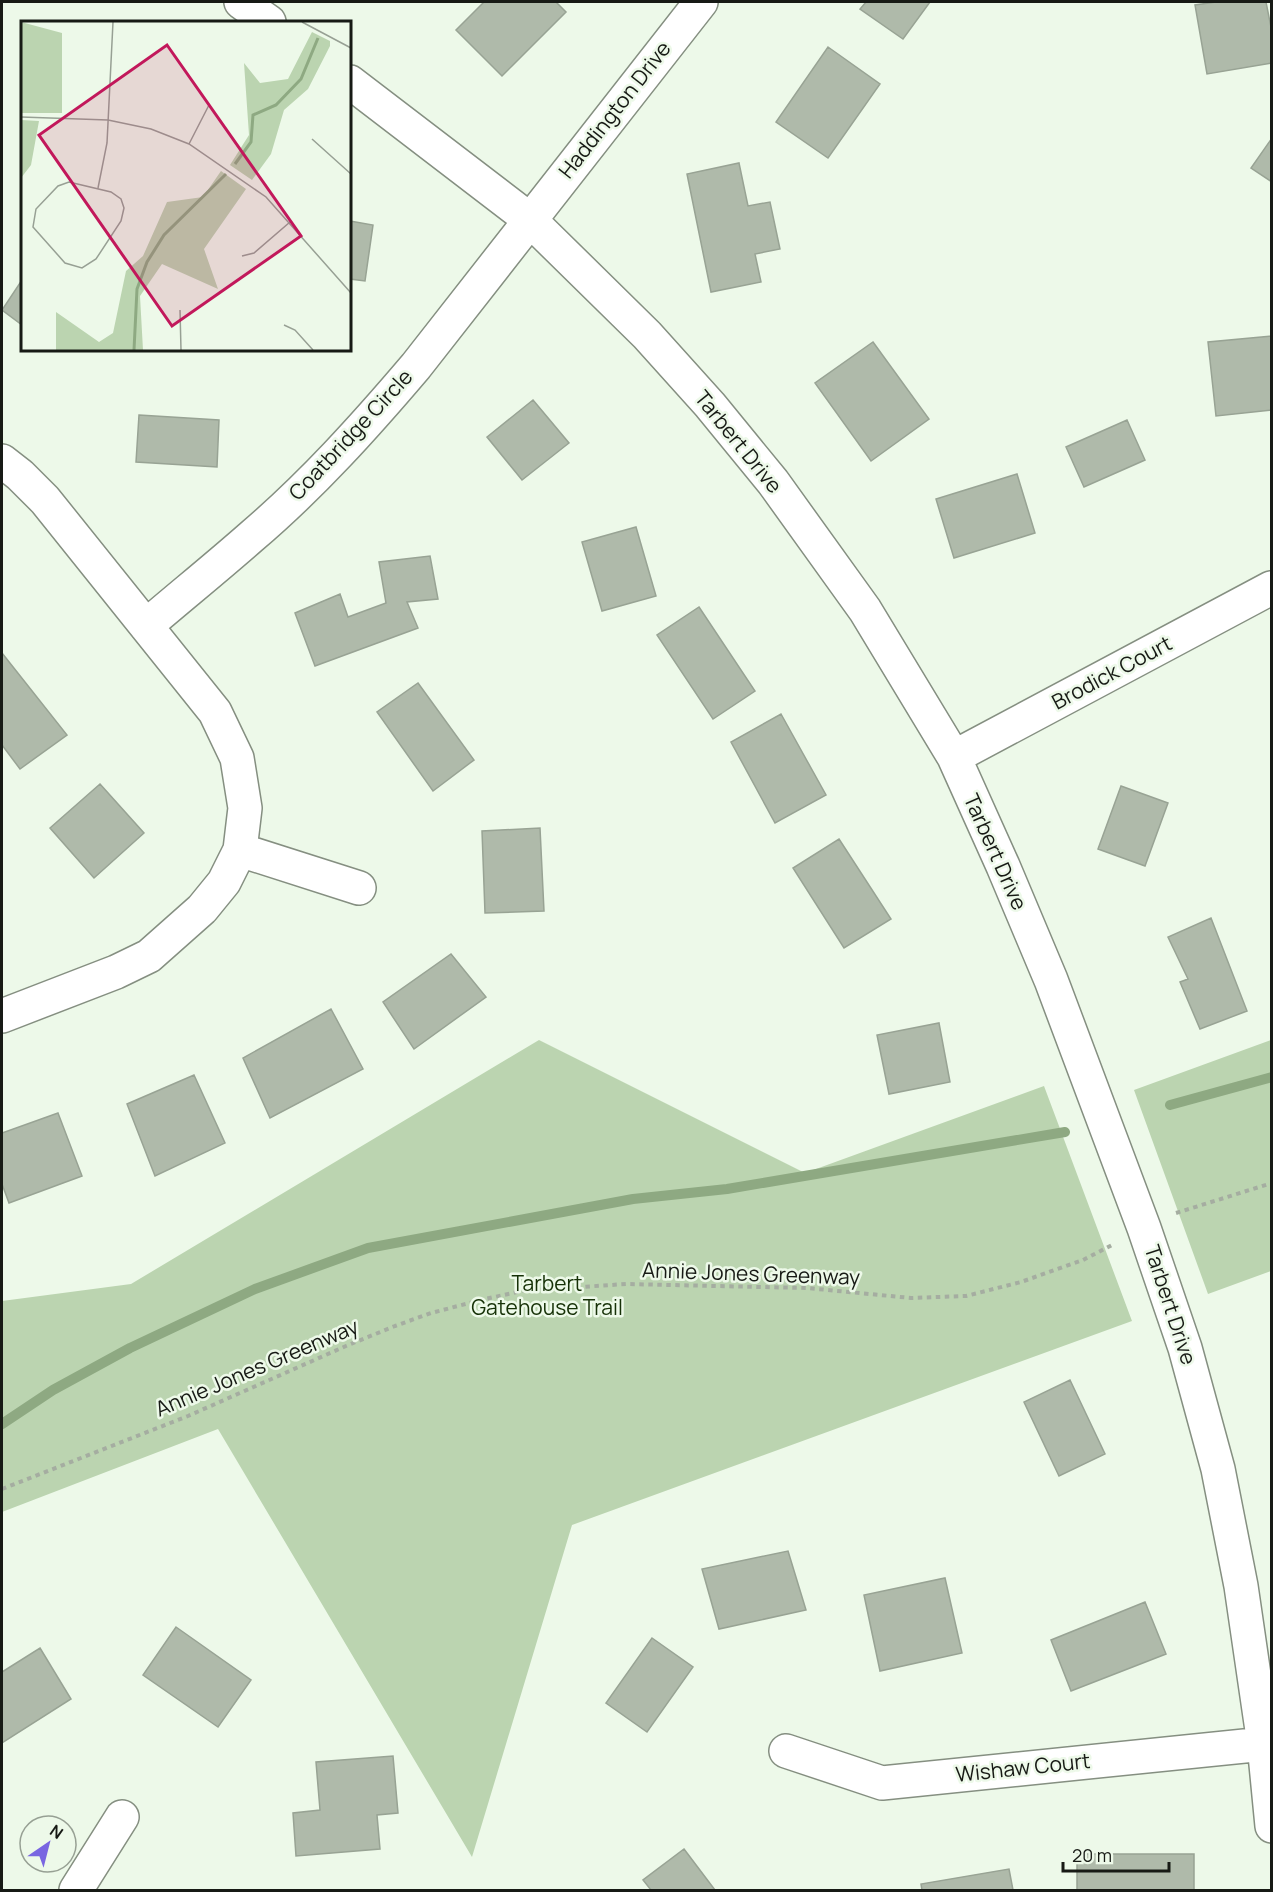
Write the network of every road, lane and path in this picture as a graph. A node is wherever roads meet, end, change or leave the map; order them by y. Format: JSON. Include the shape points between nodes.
{"nodes":[{"id":1,"x":241,"y":2,"type":"edge"},
{"id":2,"x":701,"y":2,"type":"edge"},
{"id":3,"x":268,"y":21,"type":"edge"},
{"id":4,"x":351,"y":83,"type":"edge"},
{"id":5,"x":529,"y":219,"type":"junction"},
{"id":6,"x":2,"y":461,"type":"edge"},
{"id":7,"x":1271,"y":588,"type":"edge"},
{"id":8,"x":146,"y":626,"type":"junction"},
{"id":9,"x":954,"y":757,"type":"junction"},
{"id":10,"x":240,"y":850,"type":"junction"},
{"id":11,"x":359,"y":888,"type":"dead end"},
{"id":12,"x":2,"y":1016,"type":"edge"},
{"id":13,"x":1272,"y":1183,"type":"edge"},
{"id":14,"x":1176,"y":1212,"type":"dead end"},
{"id":15,"x":1117,"y":1242,"type":"dead end"},
{"id":16,"x":2,"y":1490,"type":"edge"},
{"id":17,"x":1264,"y":1744,"type":"junction"},
{"id":18,"x":786,"y":1751,"type":"dead end"},
{"id":19,"x":123,"y":1817,"type":"dead end"},
{"id":20,"x":1272,"y":1826,"type":"edge"},
{"id":21,"x":76,"y":1890,"type":"edge"}],
"edges":[{"from":1,"to":3,"type":"street"},
{"from":2,"to":5,"type":"street","name":"Haddington Drive"},
{"from":4,"to":5,"type":"street","name":"Tarbert Drive"},
{"from":5,"to":8,"type":"street","name":"Coatbridge Circle","via":[[373,416],[252,536]]},
{"from":5,"to":9,"type":"street","name":"Tarbert Drive","via":[[647,335],[772,482],[865,610]]},
{"from":6,"to":8,"type":"street","via":[[45,500]]},
{"from":7,"to":9,"type":"street","name":"Brodick Court"},
{"from":8,"to":10,"type":"street","via":[[215,712],[237,758],[245,808]]},
{"from":9,"to":17,"type":"street","name":"Tarbert Drive","via":[[1051,980],[1185,1348],[1218,1469],[1241,1586]]},
{"from":10,"to":11,"type":"street"},
{"from":10,"to":12,"type":"street","via":[[224,882],[202,909],[149,957]]},
{"from":13,"to":14,"type":"path"},
{"from":15,"to":16,"type":"path","name":"Annie Jones Greenway","via":[[1042,1275],[966,1296],[911,1298],[807,1288],[635,1284],[522,1292],[485,1299],[395,1326],[188,1416]]},
{"from":17,"to":18,"type":"street","name":"Wishaw Court","via":[[882,1783]]},
{"from":17,"to":20,"type":"street","name":"Tarbert Drive"},
{"from":19,"to":21,"type":"street"}]}
